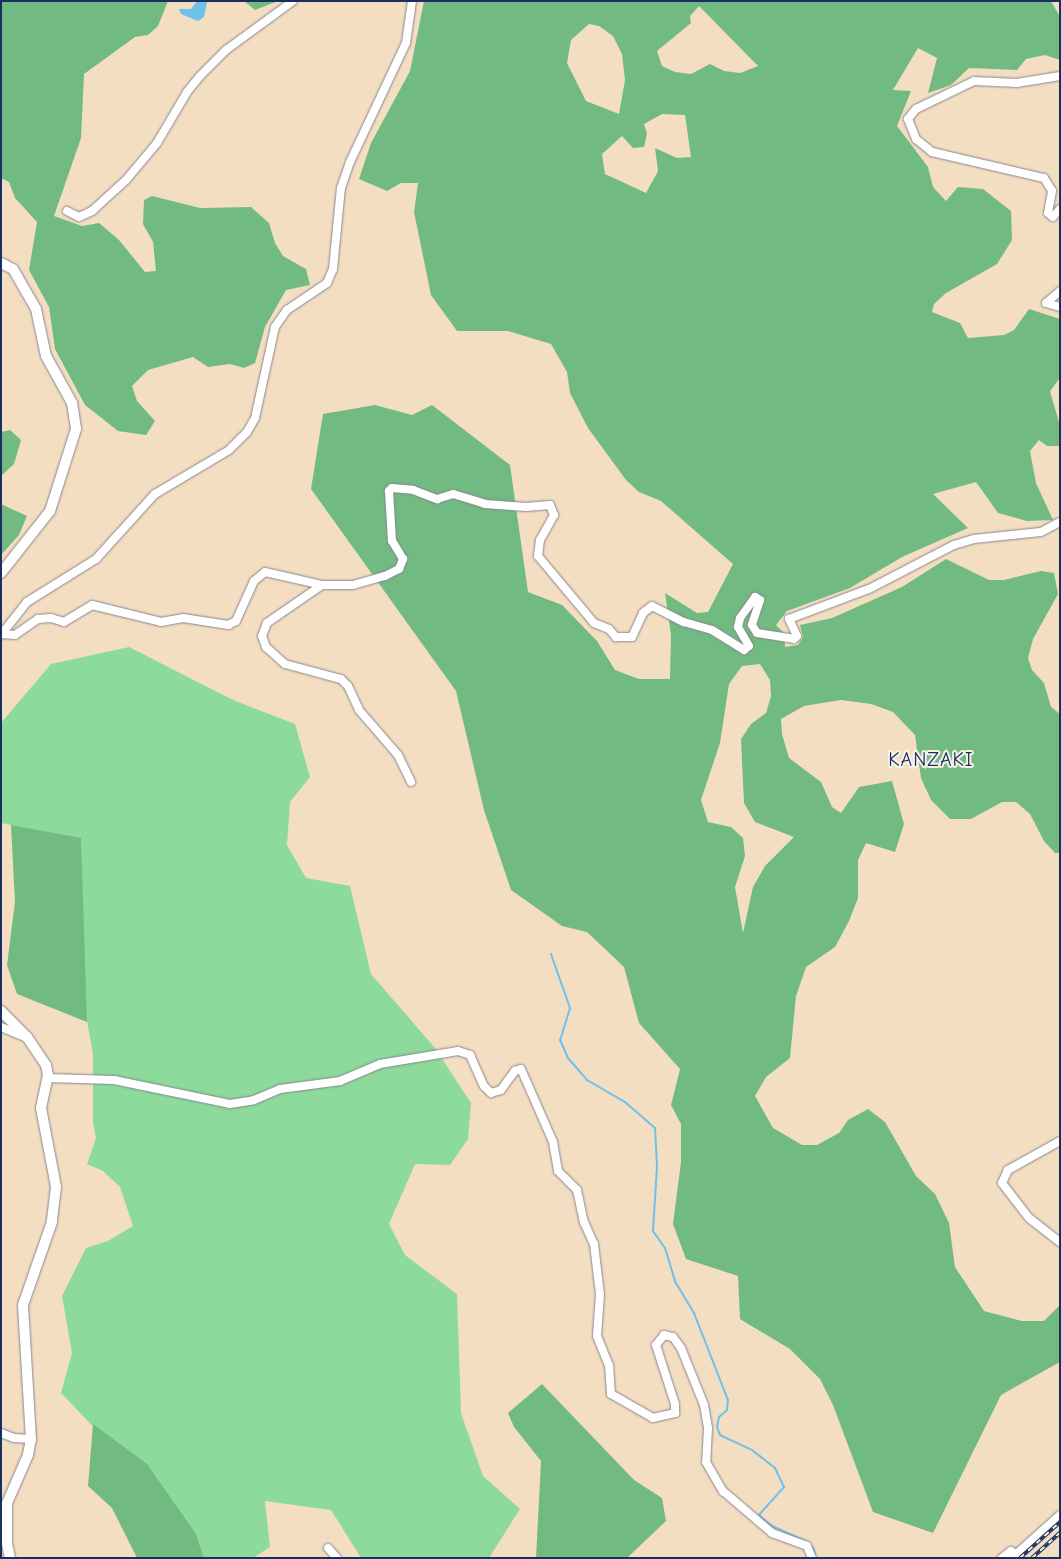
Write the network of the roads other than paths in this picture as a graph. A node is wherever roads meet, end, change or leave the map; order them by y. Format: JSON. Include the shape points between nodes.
{"nodes":[{"id":1,"x":293,"y":1,"type":"edge"},
{"id":2,"x":412,"y":1,"type":"edge"},
{"id":3,"x":1060,"y":76,"type":"edge"},
{"id":4,"x":1060,"y":209,"type":"edge"},
{"id":5,"x":67,"y":211,"type":"dead end"},
{"id":6,"x":1,"y":263,"type":"edge"},
{"id":7,"x":1060,"y":291,"type":"edge"},
{"id":8,"x":1060,"y":307,"type":"edge"},
{"id":9,"x":1060,"y":522,"type":"edge"},
{"id":10,"x":1,"y":573,"type":"edge"},
{"id":11,"x":322,"y":585,"type":"junction"},
{"id":12,"x":2,"y":635,"type":"edge"},
{"id":13,"x":411,"y":782,"type":"dead end"},
{"id":14,"x":1,"y":1011,"type":"edge"},
{"id":15,"x":1,"y":1028,"type":"edge"},
{"id":16,"x":27,"y":1038,"type":"junction"},
{"id":17,"x":48,"y":1078,"type":"junction"},
{"id":18,"x":1060,"y":1142,"type":"edge"},
{"id":19,"x":1060,"y":1242,"type":"edge"},
{"id":20,"x":1,"y":1433,"type":"edge"},
{"id":21,"x":31,"y":1439,"type":"junction"},
{"id":22,"x":1060,"y":1515,"type":"edge"},
{"id":23,"x":328,"y":1548,"type":"dead end"},
{"id":24,"x":1014,"y":1556,"type":"edge"},
{"id":25,"x":10,"y":1558,"type":"edge"},
{"id":26,"x":337,"y":1558,"type":"edge"},
{"id":27,"x":812,"y":1558,"type":"edge"},
{"id":28,"x":1002,"y":1558,"type":"edge"}],
"edges":[{"from":1,"to":5,"type":"street","via":[[226,50],[200,76],[157,143],[126,180],[92,212],[80,217]]},
{"from":2,"to":12,"type":"street","via":[[406,43],[350,162],[342,188],[333,269],[327,283],[287,310],[275,327],[255,418],[247,432],[229,450],[155,494],[96,559],[71,578],[27,602]]},
{"from":3,"to":4,"type":"street","via":[[1017,83],[974,81],[916,108],[908,119],[916,139],[932,152],[1044,178],[1052,191],[1048,213],[1053,217]]},
{"from":6,"to":10,"type":"street","via":[[13,269],[36,309],[46,356],[72,403],[76,429],[50,511]]},
{"from":7,"to":8,"type":"street","via":[[1046,303]]},
{"from":9,"to":11,"type":"street","via":[[1041,532],[974,539],[954,545],[869,590],[789,619],[794,638],[757,633],[752,625],[760,600],[755,597],[740,618],[738,627],[749,646],[744,650],[734,647],[712,630],[684,622],[652,606],[643,613],[632,637],[616,637],[609,629],[594,623],[538,556],[540,540],[554,515],[552,507],[546,504],[526,507],[485,504],[454,494],[437,499],[413,490],[392,488],[389,491],[392,541],[403,559],[399,569],[354,585]]},
{"from":11,"to":12,"type":"street","via":[[265,572],[254,581],[236,621],[228,625],[183,618],[161,622],[92,604],[64,622],[38,618],[16,635]]},
{"from":11,"to":13,"type":"street","via":[[267,623],[262,636],[266,647],[285,664],[341,679],[358,710],[398,755]]},
{"from":14,"to":16,"type":"street"},
{"from":15,"to":16,"type":"street"},
{"from":16,"to":17,"type":"street","via":[[45,1061]]},
{"from":17,"to":21,"type":"street","via":[[41,1108],[54,1170],[55,1205],[26,1291],[23,1313]]},
{"from":17,"to":27,"type":"street","via":[[114,1080],[230,1104],[254,1100],[280,1089],[340,1081],[380,1064],[458,1050],[470,1056],[484,1086],[491,1093],[501,1090],[515,1071],[521,1069],[550,1136],[558,1171],[577,1190],[584,1222],[594,1244],[600,1294],[597,1336],[609,1365],[611,1394],[653,1418],[675,1413],[676,1404],[656,1344],[664,1335],[673,1337],[681,1348],[704,1405],[708,1428],[706,1462],[723,1491],[772,1533],[808,1546]]},
{"from":18,"to":19,"type":"street","via":[[1008,1170],[1002,1183],[1029,1218]]},
{"from":20,"to":21,"type":"street"},
{"from":21,"to":25,"type":"street","via":[[28,1455],[7,1503]]},
{"from":22,"to":24,"type":"street"},
{"from":23,"to":26,"type":"street"},
{"from":24,"to":28,"type":"street","via":[[1012,1551]]}]}
